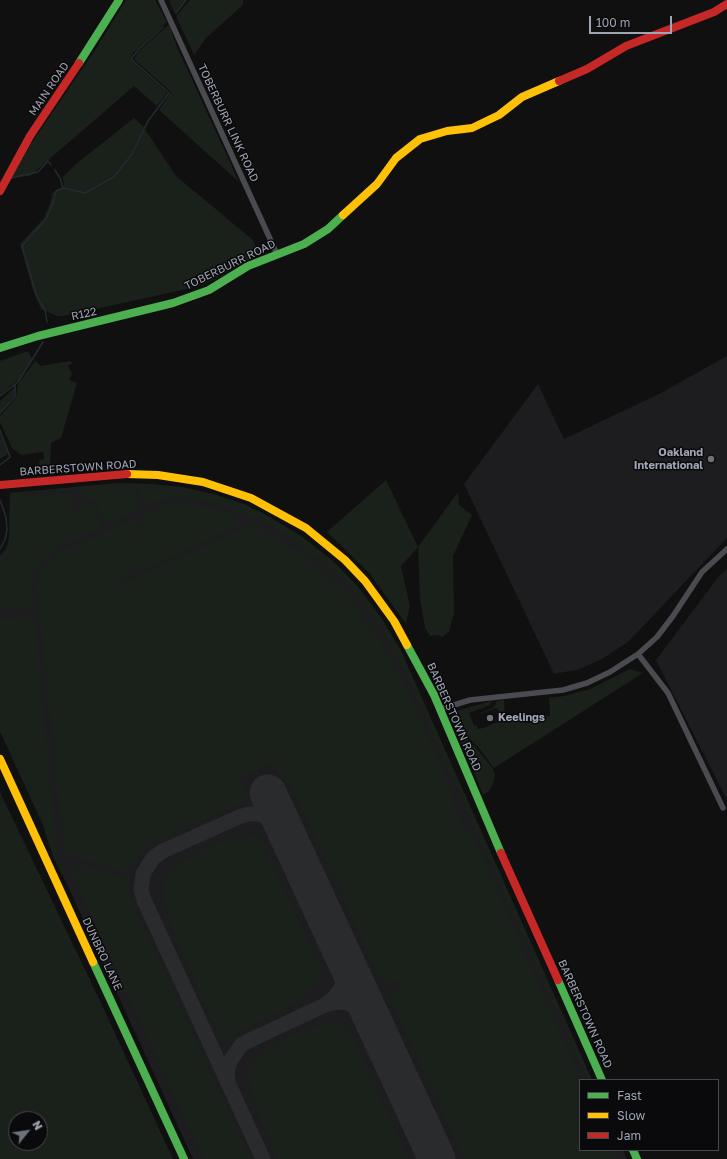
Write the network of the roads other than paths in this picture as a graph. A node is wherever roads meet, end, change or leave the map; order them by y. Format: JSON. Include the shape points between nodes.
{"nodes":[{"id":1,"x":119,"y":0,"type":"edge"},
{"id":2,"x":161,"y":0,"type":"edge"},
{"id":3,"x":727,"y":4,"type":"edge"},
{"id":4,"x":0,"y":191,"type":"edge"},
{"id":5,"x":277,"y":254,"type":"junction"},
{"id":6,"x":173,"y":303,"type":"joint"},
{"id":7,"x":0,"y":348,"type":"edge"},
{"id":8,"x":0,"y":486,"type":"edge"},
{"id":9,"x":727,"y":548,"type":"edge"},
{"id":10,"x":638,"y":654,"type":"junction"},
{"id":11,"x":441,"y":709,"type":"junction"},
{"id":12,"x":0,"y":759,"type":"edge"},
{"id":13,"x":724,"y":808,"type":"dead end"},
{"id":14,"x":602,"y":1079,"type":"edge"},
{"id":15,"x":184,"y":1159,"type":"edge"}],
"edges":[{"from":1,"to":4,"type":"main road","name":"MAIN ROAD","via":[[30,136]]},
{"from":2,"to":5,"type":"street","name":"TOBERBURR LINK ROAD"},
{"from":3,"to":5,"type":"main road","name":"TOBERBURR ROAD","via":[[714,12],[626,46],[587,70],[522,97],[499,115],[472,128],[446,131],[420,139],[396,158],[377,184],[328,229],[304,244]]},
{"from":5,"to":6,"type":"main road","name":"TOBERBURR ROAD","via":[[248,266],[209,290]]},
{"from":6,"to":7,"type":"main road","name":"R122","via":[[38,336]]},
{"from":8,"to":11,"type":"main road","name":"BARBERSTOWN ROAD","via":[[104,475],[158,475],[203,482],[251,498],[271,508],[306,528],[345,560],[365,581],[394,621]]},
{"from":9,"to":10,"type":"street","via":[[702,572],[657,637]]},
{"from":10,"to":11,"type":"street","via":[[606,674],[575,687],[470,700]]},
{"from":10,"to":13,"type":"street","via":[[668,692]]},
{"from":11,"to":14,"type":"main road","name":"BARBERSTOWN ROAD","via":[[481,807]]},
{"from":12,"to":15,"type":"main road","name":"DUNBRO LANE"}]}
